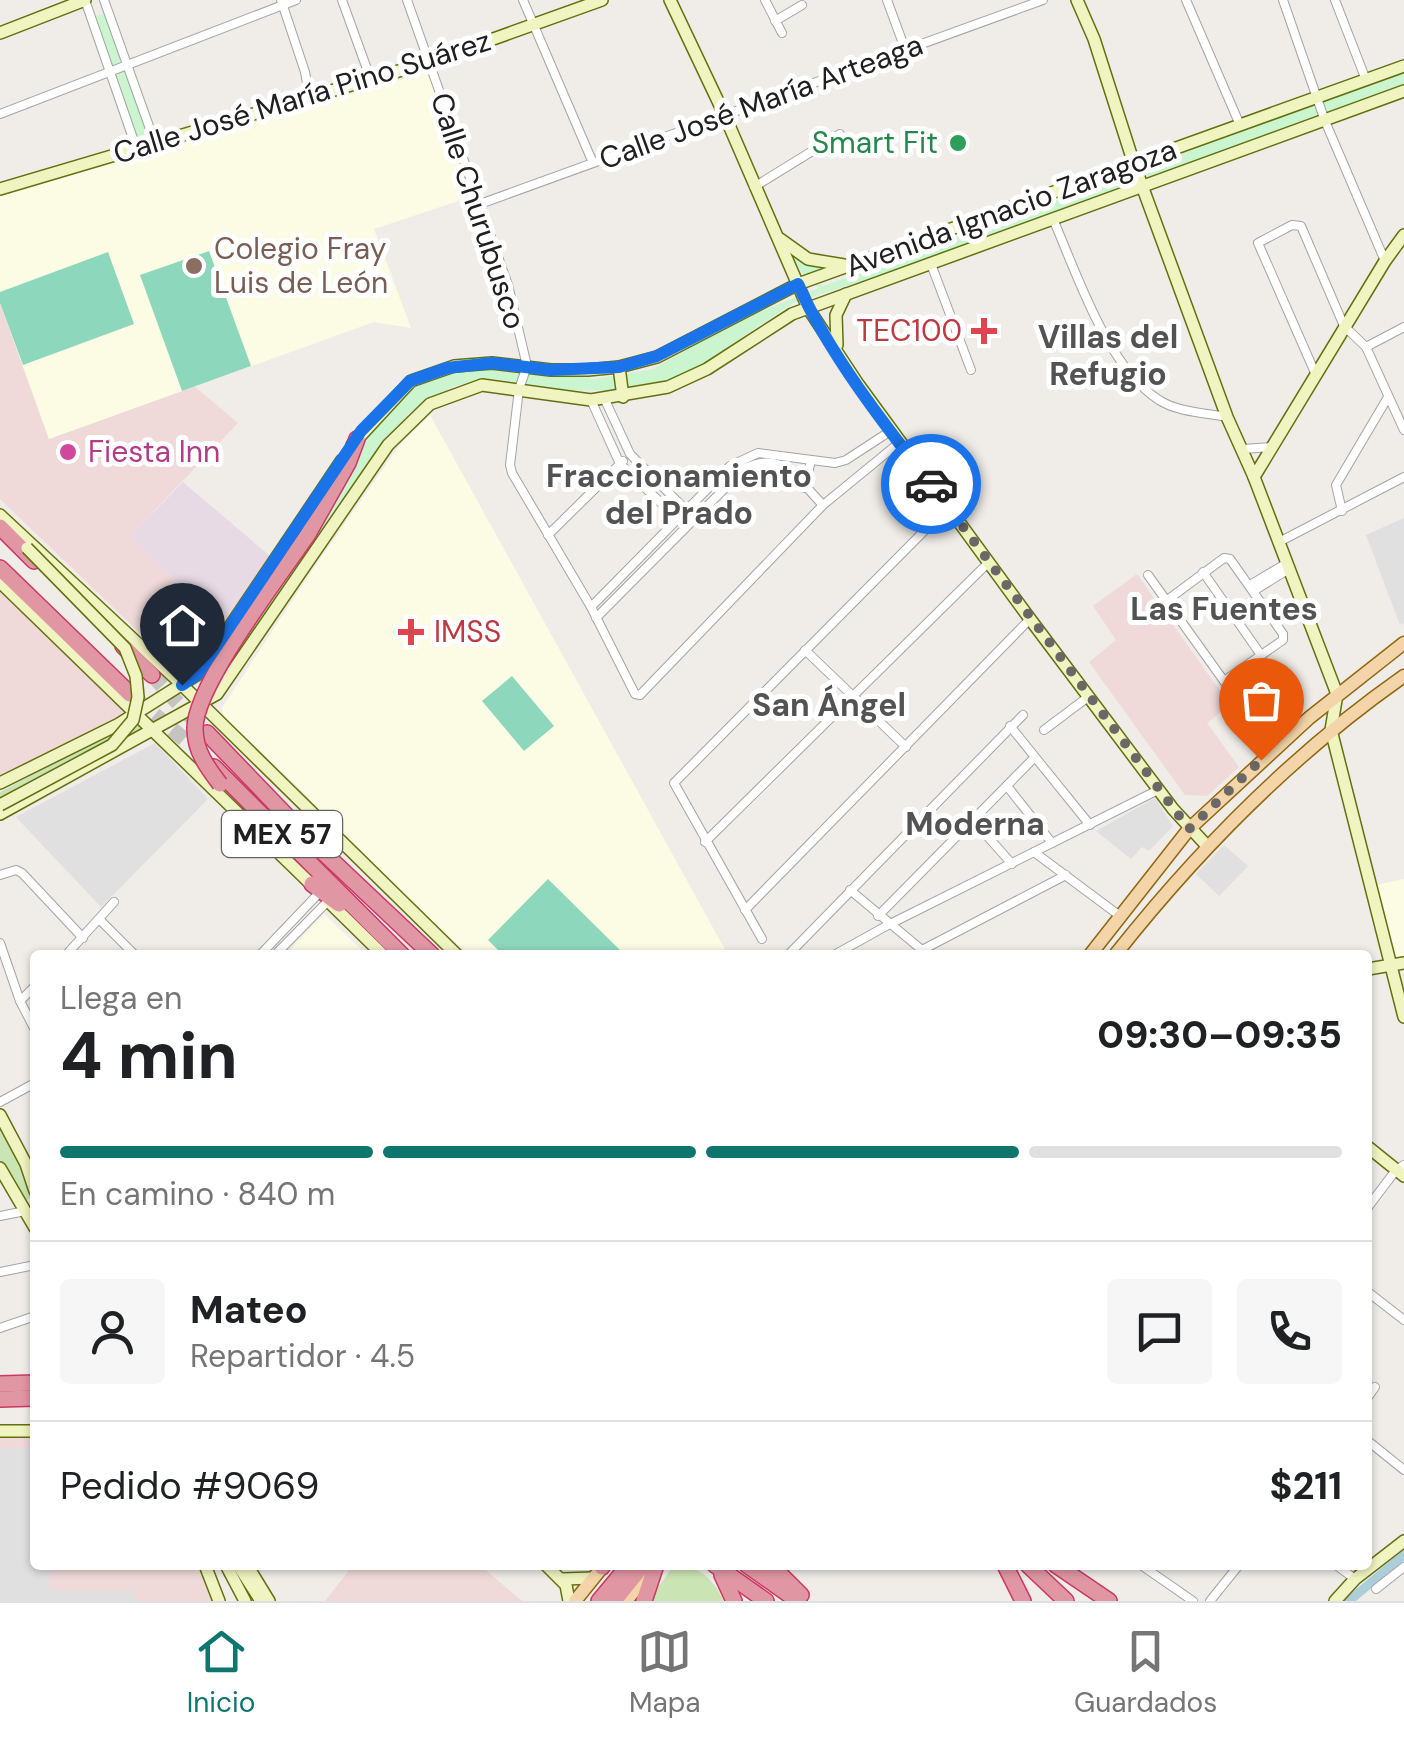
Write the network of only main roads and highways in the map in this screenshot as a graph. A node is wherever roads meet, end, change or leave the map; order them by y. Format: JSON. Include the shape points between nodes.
{"nodes":[{"id":1,"x":85,"y":0,"type":"edge"},
{"id":2,"x":602,"y":0,"type":"edge"},
{"id":3,"x":670,"y":0,"type":"edge"},
{"id":4,"x":1077,"y":0,"type":"edge"},
{"id":5,"x":0,"y":33,"type":"edge"},
{"id":6,"x":1404,"y":66,"type":"edge"},
{"id":7,"x":1404,"y":91,"type":"edge"},
{"id":8,"x":1134,"y":164,"type":"junction"},
{"id":9,"x":1144,"y":186,"type":"junction"},
{"id":10,"x":0,"y":188,"type":"edge"},
{"id":11,"x":774,"y":232,"type":"junction"},
{"id":12,"x":1404,"y":235,"type":"edge"},
{"id":13,"x":851,"y":265,"type":"junction"},
{"id":14,"x":798,"y":284,"type":"junction"},
{"id":15,"x":846,"y":294,"type":"junction"},
{"id":16,"x":808,"y":308,"type":"junction"},
{"id":17,"x":838,"y":354,"type":"junction"},
{"id":18,"x":619,"y":367,"type":"junction"},
{"id":19,"x":624,"y":396,"type":"junction"},
{"id":20,"x":356,"y":438,"type":"junction"},
{"id":21,"x":1254,"y":477,"type":"junction"},
{"id":22,"x":0,"y":516,"type":"edge"},
{"id":23,"x":0,"y":527,"type":"edge"},
{"id":24,"x":285,"y":547,"type":"junction"},
{"id":25,"x":311,"y":556,"type":"junction"},
{"id":26,"x":0,"y":568,"type":"edge"},
{"id":27,"x":0,"y":582,"type":"edge"},
{"id":28,"x":1404,"y":643,"type":"edge"},
{"id":29,"x":152,"y":675,"type":"tunnel mouth"},
{"id":30,"x":1404,"y":676,"type":"edge"},
{"id":31,"x":182,"y":685,"type":"junction"},
{"id":32,"x":130,"y":694,"type":"tunnel mouth"},
{"id":33,"x":1337,"y":694,"type":"junction"},
{"id":34,"x":202,"y":704,"type":"junction"},
{"id":35,"x":134,"y":712,"type":"junction"},
{"id":36,"x":1330,"y":730,"type":"junction"},
{"id":37,"x":153,"y":732,"type":"junction"},
{"id":38,"x":206,"y":732,"type":"tunnel mouth"},
{"id":39,"x":190,"y":744,"type":"tunnel mouth"},
{"id":40,"x":0,"y":783,"type":"edge"},
{"id":41,"x":0,"y":804,"type":"edge"},
{"id":42,"x":0,"y":814,"type":"edge"},
{"id":43,"x":1189,"y":829,"type":"junction"},
{"id":44,"x":1208,"y":847,"type":"junction"},
{"id":45,"x":320,"y":893,"type":"junction"},
{"id":46,"x":371,"y":926,"type":"junction"},
{"id":47,"x":378,"y":950,"type":"edge"},
{"id":48,"x":397,"y":950,"type":"edge"},
{"id":49,"x":427,"y":950,"type":"edge"},
{"id":50,"x":451,"y":950,"type":"edge"},
{"id":51,"x":1094,"y":950,"type":"edge"},
{"id":52,"x":1120,"y":950,"type":"edge"},
{"id":53,"x":1398,"y":964,"type":"edge"},
{"id":54,"x":1372,"y":968,"type":"edge"},
{"id":55,"x":1404,"y":1017,"type":"edge"},
{"id":56,"x":0,"y":1116,"type":"edge"},
{"id":57,"x":1372,"y":1150,"type":"edge"},
{"id":58,"x":0,"y":1168,"type":"edge"},
{"id":59,"x":1402,"y":1170,"type":"edge"},
{"id":60,"x":30,"y":1176,"type":"edge"},
{"id":61,"x":30,"y":1220,"type":"edge"},
{"id":62,"x":30,"y":1383,"type":"edge"},
{"id":63,"x":0,"y":1384,"type":"edge"},
{"id":64,"x":30,"y":1398,"type":"edge"},
{"id":65,"x":0,"y":1399,"type":"edge"},
{"id":66,"x":30,"y":1430,"type":"edge"},
{"id":67,"x":0,"y":1431,"type":"edge"},
{"id":68,"x":1404,"y":1541,"type":"edge"},
{"id":69,"x":1372,"y":1565,"type":"edge"},
{"id":70,"x":208,"y":1570,"type":"edge"},
{"id":71,"x":226,"y":1570,"type":"edge"},
{"id":72,"x":227,"y":1570,"type":"edge"},
{"id":73,"x":229,"y":1570,"type":"edge"},
{"id":74,"x":231,"y":1570,"type":"edge"},
{"id":75,"x":250,"y":1570,"type":"edge"},
{"id":76,"x":552,"y":1570,"type":"edge"},
{"id":77,"x":596,"y":1570,"type":"edge"},
{"id":78,"x":599,"y":1570,"type":"edge"},
{"id":79,"x":625,"y":1570,"type":"edge"},
{"id":80,"x":639,"y":1570,"type":"edge"},
{"id":81,"x":652,"y":1570,"type":"edge"},
{"id":82,"x":654,"y":1570,"type":"edge"},
{"id":83,"x":718,"y":1570,"type":"edge"},
{"id":84,"x":722,"y":1570,"type":"edge"},
{"id":85,"x":754,"y":1570,"type":"edge"},
{"id":86,"x":777,"y":1570,"type":"edge"},
{"id":87,"x":1008,"y":1570,"type":"edge"},
{"id":88,"x":1033,"y":1570,"type":"edge"},
{"id":89,"x":1063,"y":1570,"type":"edge"},
{"id":90,"x":1366,"y":1570,"type":"edge"},
{"id":91,"x":562,"y":1579,"type":"junction"},
{"id":92,"x":223,"y":1601,"type":"edge"},
{"id":93,"x":236,"y":1601,"type":"edge"},
{"id":94,"x":248,"y":1601,"type":"edge"},
{"id":95,"x":261,"y":1601,"type":"edge"},
{"id":96,"x":269,"y":1601,"type":"edge"},
{"id":97,"x":572,"y":1601,"type":"edge"},
{"id":98,"x":600,"y":1601,"type":"edge"},
{"id":99,"x":614,"y":1601,"type":"edge"},
{"id":100,"x":626,"y":1601,"type":"edge"},
{"id":101,"x":644,"y":1601,"type":"edge"},
{"id":102,"x":734,"y":1601,"type":"edge"},
{"id":103,"x":766,"y":1601,"type":"edge"},
{"id":104,"x":798,"y":1601,"type":"edge"},
{"id":105,"x":808,"y":1601,"type":"edge"},
{"id":106,"x":1023,"y":1601,"type":"edge"},
{"id":107,"x":1066,"y":1601,"type":"edge"},
{"id":108,"x":1109,"y":1601,"type":"edge"},
{"id":109,"x":1335,"y":1601,"type":"edge"}],
"edges":[{"from":1,"to":5,"type":"main road"},
{"from":2,"to":10,"type":"main road","name":"Calle José María Pino Suárez","via":[[429,62]]},
{"from":3,"to":11,"type":"main road"},
{"from":4,"to":8,"type":"main road"},
{"from":6,"to":8,"type":"main road","name":"Avenida Ignacio Zaragoza"},
{"from":7,"to":9,"type":"main road","name":"Avenida Ignacio Zaragoza"},
{"from":8,"to":9,"type":"main road"},
{"from":8,"to":13,"type":"main road","name":"Avenida Ignacio Zaragoza"},
{"from":9,"to":15,"type":"main road","name":"Avenida Ignacio Zaragoza"},
{"from":9,"to":21,"type":"main road"},
{"from":11,"to":13,"type":"main road","via":[[808,260]]},
{"from":11,"to":14,"type":"main road"},
{"from":12,"to":21,"type":"main road"},
{"from":13,"to":14,"type":"main road","name":"Avenida Ignacio Zaragoza"},
{"from":14,"to":16,"type":"main road"},
{"from":14,"to":18,"type":"main road","name":"Avenida Ignacio Zaragoza","via":[[675,348]]},
{"from":15,"to":16,"type":"main road","name":"Avenida Ignacio Zaragoza"},
{"from":15,"to":17,"type":"main road","via":[[836,315]]},
{"from":16,"to":17,"type":"main road"},
{"from":16,"to":19,"type":"main road","name":"Avenida Ignacio Zaragoza","via":[[688,378]]},
{"from":17,"to":43,"type":"main road"},
{"from":18,"to":19,"type":"main road"},
{"from":18,"to":20,"type":"main road","name":"Avenida Ignacio Zaragoza","via":[[454,366],[410,381]]},
{"from":19,"to":25,"type":"main road","name":"Avenida Ignacio Zaragoza","via":[[598,400],[482,385],[430,404],[388,444]]},
{"from":20,"to":24,"type":"main road","name":"Avenida Ignacio Zaragoza"},
{"from":20,"to":46,"type":"highway","bridge":true,"via":[[321,512],[206,685],[194,726],[201,758],[220,784]]},
{"from":21,"to":33,"type":"main road"},
{"from":22,"to":31,"type":"main road"},
{"from":22,"to":41,"type":"main road","bridge":true,"via":[[125,648],[138,697],[133,720],[112,745]]},
{"from":23,"to":29,"type":"highway"},
{"from":24,"to":25,"type":"main road","via":[[282,564],[289,569]]},
{"from":24,"to":31,"type":"main road","name":"Avenida Ignacio Zaragoza","via":[[198,674]]},
{"from":25,"to":34,"type":"main road","name":"Avenida Ignacio Zaragoza","via":[[217,694]]},
{"from":26,"to":32,"type":"highway"},
{"from":27,"to":35,"type":"main road"},
{"from":28,"to":33,"type":"main road"},
{"from":30,"to":36,"type":"main road"},
{"from":31,"to":34,"type":"main road"},
{"from":31,"to":35,"type":"main road","name":"Avenida Ignacio Zaragoza"},
{"from":33,"to":36,"type":"main road"},
{"from":33,"to":43,"type":"main road"},
{"from":34,"to":37,"type":"main road","name":"Avenida Ignacio Zaragoza"},
{"from":34,"to":50,"type":"main road"},
{"from":35,"to":37,"type":"main road"},
{"from":35,"to":40,"type":"main road","name":"Avenida Ignacio Zaragoza"},
{"from":36,"to":44,"type":"main road"},
{"from":36,"to":53,"type":"main road"},
{"from":37,"to":42,"type":"main road","name":"Avenida Ignacio Zaragoza"},
{"from":37,"to":45,"type":"main road"},
{"from":38,"to":49,"type":"highway","number":"MEX 57"},
{"from":39,"to":46,"type":"highway","number":"MEX 57"},
{"from":43,"to":44,"type":"main road"},
{"from":43,"to":51,"type":"main road"},
{"from":44,"to":52,"type":"main road"},
{"from":45,"to":46,"type":"highway","number":"MEX 57"},
{"from":45,"to":47,"type":"main road"},
{"from":46,"to":48,"type":"highway","number":"MEX 57"},
{"from":53,"to":54,"type":"main road"},
{"from":53,"to":55,"type":"main road"},
{"from":56,"to":60,"type":"main road"},
{"from":57,"to":59,"type":"main road"},
{"from":58,"to":61,"type":"main road"},
{"from":62,"to":63,"type":"highway"},
{"from":64,"to":65,"type":"highway"},
{"from":66,"to":67,"type":"main road"},
{"from":68,"to":69,"type":"main road"},
{"from":70,"to":92,"type":"main road"},
{"from":71,"to":92,"type":"main road"},
{"from":72,"to":93,"type":"main road"},
{"from":73,"to":94,"type":"main road"},
{"from":74,"to":95,"type":"main road"},
{"from":75,"to":96,"type":"main road"},
{"from":76,"to":91,"type":"main road"},
{"from":77,"to":91,"type":"main road"},
{"from":78,"to":97,"type":"main road"},
{"from":79,"to":98,"type":"highway"},
{"from":80,"to":99,"type":"highway"},
{"from":81,"to":100,"type":"main road"},
{"from":82,"to":101,"type":"highway"},
{"from":83,"to":102,"type":"highway"},
{"from":84,"to":103,"type":"highway"},
{"from":85,"to":104,"type":"highway"},
{"from":86,"to":105,"type":"highway"},
{"from":87,"to":106,"type":"highway"},
{"from":88,"to":107,"type":"highway"},
{"from":89,"to":108,"type":"highway"},
{"from":90,"to":109,"type":"main road"},
{"from":91,"to":97,"type":"main road"}]}
